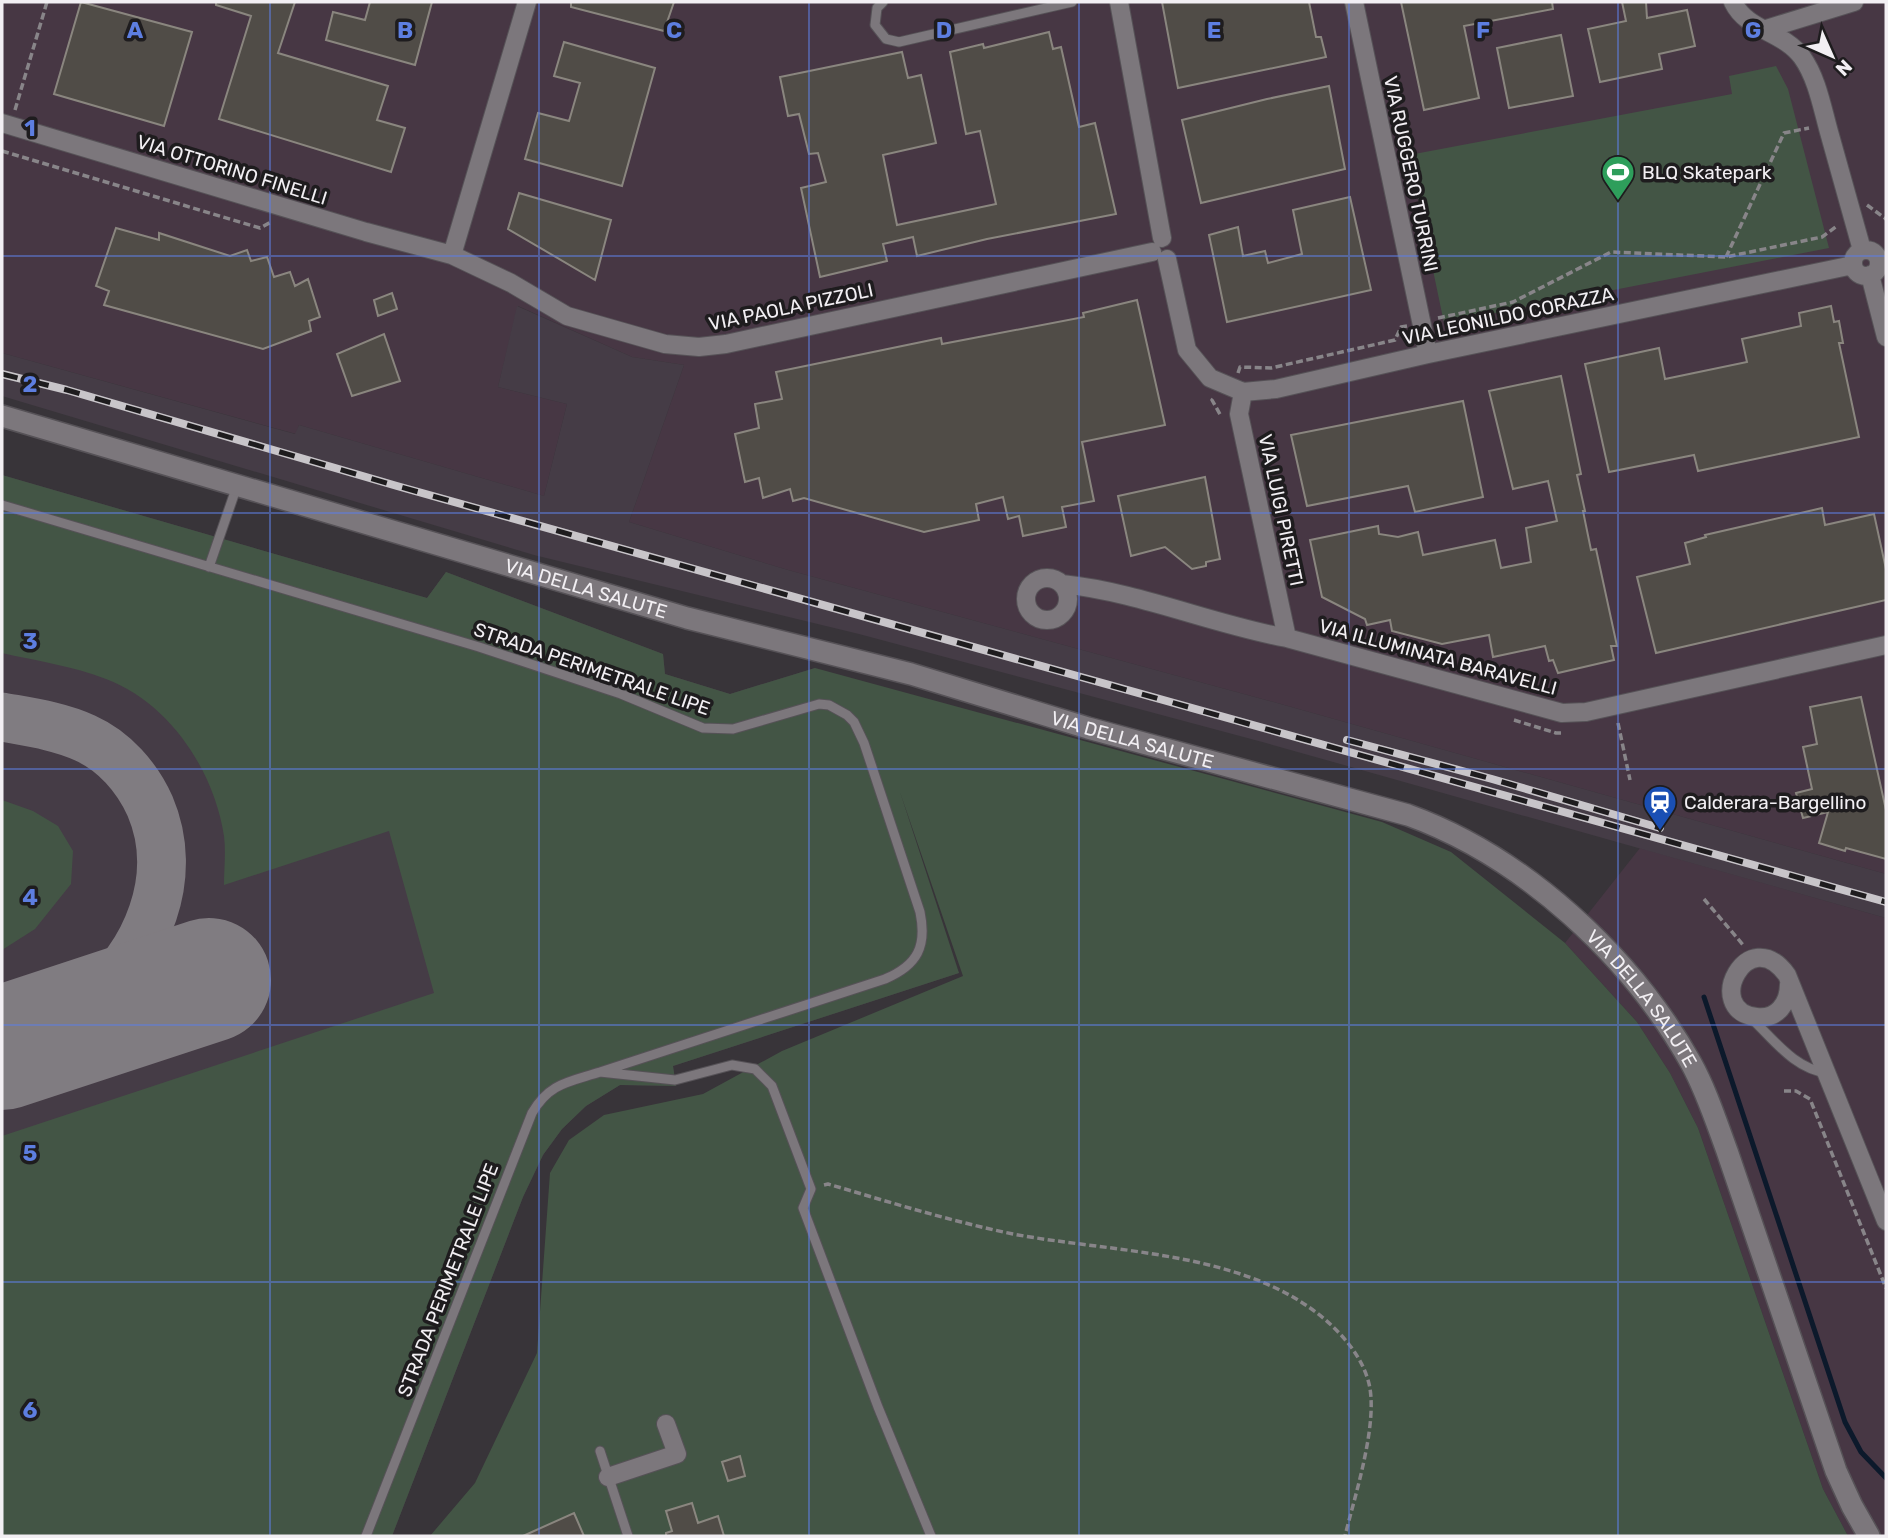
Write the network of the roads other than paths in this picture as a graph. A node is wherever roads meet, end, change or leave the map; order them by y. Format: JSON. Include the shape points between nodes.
{"nodes":[{"id":1,"x":527,"y":2,"type":"edge"},
{"id":2,"x":883,"y":2,"type":"edge"},
{"id":3,"x":1067,"y":2,"type":"edge"},
{"id":4,"x":1119,"y":2,"type":"edge"},
{"id":5,"x":1354,"y":2,"type":"edge"},
{"id":6,"x":1733,"y":2,"type":"edge"},
{"id":7,"x":1854,"y":2,"type":"edge"},
{"id":8,"x":1766,"y":29,"type":"junction"},
{"id":9,"x":6,"y":124,"type":"edge"},
{"id":10,"x":1155,"y":245,"type":"junction"},
{"id":11,"x":452,"y":255,"type":"junction"},
{"id":12,"x":1870,"y":262,"type":"edge"},
{"id":13,"x":1174,"y":285,"type":"junction"},
{"id":14,"x":1886,"y":337,"type":"edge"},
{"id":15,"x":1428,"y":354,"type":"junction"},
{"id":16,"x":1234,"y":389,"type":"junction"},
{"id":17,"x":2,"y":416,"type":"edge"},
{"id":18,"x":237,"y":486,"type":"junction"},
{"id":19,"x":2,"y":505,"type":"edge"},
{"id":20,"x":209,"y":567,"type":"junction"},
{"id":21,"x":1062,"y":584,"type":"dead end"},
{"id":22,"x":1287,"y":638,"type":"junction"},
{"id":23,"x":1886,"y":645,"type":"edge"},
{"id":24,"x":1789,"y":984,"type":"junction"},
{"id":25,"x":1774,"y":1014,"type":"junction"},
{"id":26,"x":1750,"y":1016,"type":"junction"},
{"id":27,"x":1810,"y":1029,"type":"junction"},
{"id":28,"x":600,"y":1072,"type":"junction"},
{"id":29,"x":1827,"y":1073,"type":"junction"},
{"id":30,"x":1886,"y":1222,"type":"edge"},
{"id":31,"x":666,"y":1424,"type":"dead end"},
{"id":32,"x":600,"y":1451,"type":"dead end"},
{"id":33,"x":608,"y":1477,"type":"junction"},
{"id":34,"x":366,"y":1536,"type":"edge"},
{"id":35,"x":628,"y":1536,"type":"edge"},
{"id":36,"x":931,"y":1536,"type":"edge"},
{"id":37,"x":1869,"y":1536,"type":"edge"}],
"edges":[{"from":1,"to":11,"type":"street"},
{"from":2,"to":3,"type":"lane","via":[[877,8],[875,25],[886,39],[899,42]]},
{"from":4,"to":10,"type":"street"},
{"from":5,"to":15,"type":"street","name":"VIA RUGGERO TURRINI"},
{"from":6,"to":8,"type":"street","via":[[1746,19]]},
{"from":7,"to":8,"type":"street"},
{"from":8,"to":12,"type":"street","via":[[1792,46],[1811,73]]},
{"from":9,"to":11,"type":"street","name":"VIA OTTORINO FINELLI"},
{"from":10,"to":11,"type":"street","name":"VIA PAOLA PIZZOLI","via":[[754,339],[699,347],[665,344],[568,316]]},
{"from":10,"to":13,"type":"street"},
{"from":10,"to":13,"type":"street","via":[[1156,265]]},
{"from":12,"to":14,"type":"street"},
{"from":12,"to":15,"type":"street","name":"VIA LEONILDO CORAZZA"},
{"from":13,"to":16,"type":"street","via":[[1187,350],[1210,378]]},
{"from":15,"to":16,"type":"street","name":"VIA LEONILDO CORAZZA","via":[[1276,389]]},
{"from":16,"to":22,"type":"street","name":"VIA LUIGI PIRETTI"},
{"from":17,"to":18,"type":"street","name":"VIA DELLA SALUTE"},
{"from":18,"to":20,"type":"lane"},
{"from":18,"to":37,"type":"street","name":"VIA DELLA SALUTE","via":[[687,618],[911,674],[1088,728],[1408,815],[1457,837],[1516,873],[1560,905],[1610,954],[1691,1063],[1727,1151],[1836,1471]]},
{"from":19,"to":20,"type":"lane","name":"STRADA PERIMETRALE LIPE"},
{"from":20,"to":28,"type":"lane","name":"STRADA PERIMETRALE LIPE","via":[[479,647],[621,694],[703,728],[733,729],[819,704],[838,709],[853,722],[920,912],[923,937],[915,958],[885,979]]},
{"from":21,"to":22,"type":"street","name":"VIA ILLUMINATA BARAVELLI","via":[[1099,588]]},
{"from":22,"to":23,"type":"street","name":"VIA ILLUMINATA BARAVELLI","via":[[1562,713],[1586,712]]},
{"from":24,"to":25,"type":"street","via":[[1786,1003]]},
{"from":24,"to":26,"type":"street","via":[[1773,961],[1755,959],[1738,968],[1730,985],[1735,1004]]},
{"from":24,"to":27,"type":"street"},
{"from":25,"to":26,"type":"street"},
{"from":25,"to":27,"type":"street"},
{"from":26,"to":29,"type":"lane","via":[[1798,1064]]},
{"from":27,"to":29,"type":"street"},
{"from":28,"to":34,"type":"lane","name":"STRADA PERIMETRALE LIPE","via":[[553,1088],[538,1101]]},
{"from":28,"to":36,"type":"lane","via":[[675,1080],[732,1065],[755,1069],[772,1086],[811,1189],[803,1209]]},
{"from":29,"to":30,"type":"street"},
{"from":31,"to":33,"type":"street","via":[[677,1454]]},
{"from":32,"to":33,"type":"lane"},
{"from":33,"to":35,"type":"lane"}]}
